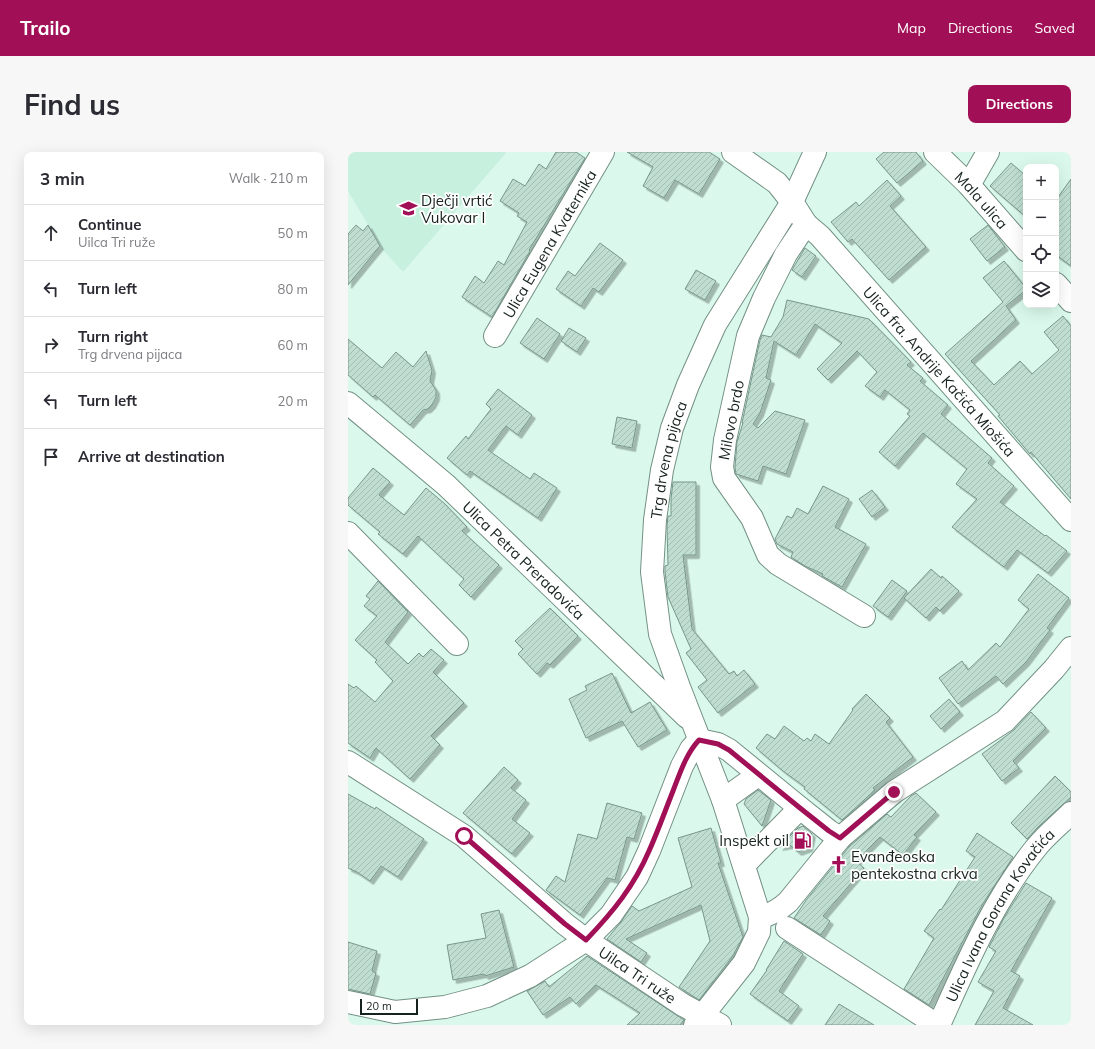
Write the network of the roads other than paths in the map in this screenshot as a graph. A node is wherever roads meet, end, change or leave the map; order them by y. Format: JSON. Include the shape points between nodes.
{"nodes":[{"id":1,"x":603,"y":152,"type":"edge"},
{"id":2,"x":733,"y":152,"type":"edge"},
{"id":3,"x":814,"y":152,"type":"edge"},
{"id":4,"x":935,"y":152,"type":"edge"},
{"id":5,"x":988,"y":152,"type":"edge"},
{"id":6,"x":969,"y":185,"type":"junction"},
{"id":7,"x":792,"y":202,"type":"junction"},
{"id":8,"x":806,"y":224,"type":"junction"},
{"id":9,"x":1023,"y":247,"type":"edge"},
{"id":10,"x":1059,"y":287,"type":"edge"},
{"id":11,"x":1071,"y":301,"type":"edge"},
{"id":12,"x":495,"y":336,"type":"dead end"},
{"id":13,"x":348,"y":402,"type":"edge"},
{"id":14,"x":1071,"y":520,"type":"edge"},
{"id":15,"x":348,"y":533,"type":"edge"},
{"id":16,"x":864,"y":616,"type":"dead end"},
{"id":17,"x":457,"y":644,"type":"dead end"},
{"id":18,"x":1071,"y":648,"type":"edge"},
{"id":19,"x":666,"y":652,"type":"junction"},
{"id":20,"x":640,"y":671,"type":"junction"},
{"id":21,"x":697,"y":732,"type":"junction"},
{"id":22,"x":348,"y":762,"type":"edge"},
{"id":23,"x":758,"y":775,"type":"junction"},
{"id":24,"x":723,"y":800,"type":"junction"},
{"id":25,"x":800,"y":808,"type":"junction"},
{"id":26,"x":1071,"y":813,"type":"edge"},
{"id":27,"x":840,"y":838,"type":"junction"},
{"id":28,"x":744,"y":865,"type":"junction"},
{"id":29,"x":760,"y":917,"type":"junction"},
{"id":30,"x":787,"y":928,"type":"dead end"},
{"id":31,"x":586,"y":940,"type":"junction"},
{"id":32,"x":348,"y":1002,"type":"edge"},
{"id":33,"x":706,"y":1022,"type":"edge"},
{"id":34,"x":938,"y":1025,"type":"edge"}],
"edges":[{"from":1,"to":12,"type":"street","name":"Ulica Eugena Kvaternika"},
{"from":2,"to":7,"type":"street","via":[[777,183]]},
{"from":3,"to":7,"type":"street","name":"Trg drvena pijaca"},
{"from":4,"to":6,"type":"street","name":"Mala ulica"},
{"from":5,"to":6,"type":"street"},
{"from":6,"to":9,"type":"street","name":"Mala ulica"},
{"from":7,"to":8,"type":"street"},
{"from":7,"to":19,"type":"street","name":"Trg drvena pijaca","via":[[715,325],[672,428],[662,470],[652,560],[655,602]]},
{"from":8,"to":14,"type":"street","name":"Ulica fra. Andrije Kačića Miošića","via":[[820,236]]},
{"from":8,"to":16,"type":"street","name":"Milovo brdo","via":[[786,254],[748,336],[725,440],[722,467],[724,478],[752,518],[768,555],[778,564]]},
{"from":10,"to":11,"type":"street"},
{"from":13,"to":20,"type":"street","name":"Ulica Petra Preradovića","via":[[446,485]]},
{"from":15,"to":17,"type":"street"},
{"from":18,"to":27,"type":"street","via":[[1005,721],[894,792]]},
{"from":19,"to":20,"type":"street","via":[[661,662],[650,669]]},
{"from":19,"to":21,"type":"street","name":"Trg drvena pijaca"},
{"from":20,"to":21,"type":"street","name":"Ulica Petra Preradovića"},
{"from":21,"to":23,"type":"street","via":[[729,750]]},
{"from":21,"to":24,"type":"street","name":"Trg drvena pijaca"},
{"from":21,"to":31,"type":"street","via":[[637,877],[611,914]]},
{"from":22,"to":31,"type":"street","name":"Uilca Tri ruže","via":[[464,836]]},
{"from":23,"to":24,"type":"street"},
{"from":23,"to":25,"type":"street"},
{"from":24,"to":28,"type":"street","name":"Trg drvena pijaca"},
{"from":25,"to":27,"type":"street"},
{"from":25,"to":28,"type":"street"},
{"from":26,"to":34,"type":"street","name":"Ulica Ivana Gorana Kovačića","via":[[1035,849],[1010,885],[980,936]]},
{"from":27,"to":29,"type":"street","via":[[788,902],[778,910]]},
{"from":28,"to":29,"type":"street","name":"Trg drvena pijaca"},
{"from":29,"to":33,"type":"street","via":[[759,932],[744,963]]},
{"from":30,"to":34,"type":"street"},
{"from":31,"to":32,"type":"street","via":[[530,976],[487,996],[445,1007],[395,1012]]},
{"from":31,"to":33,"type":"street","name":"Uilca Tri ruže"}]}
